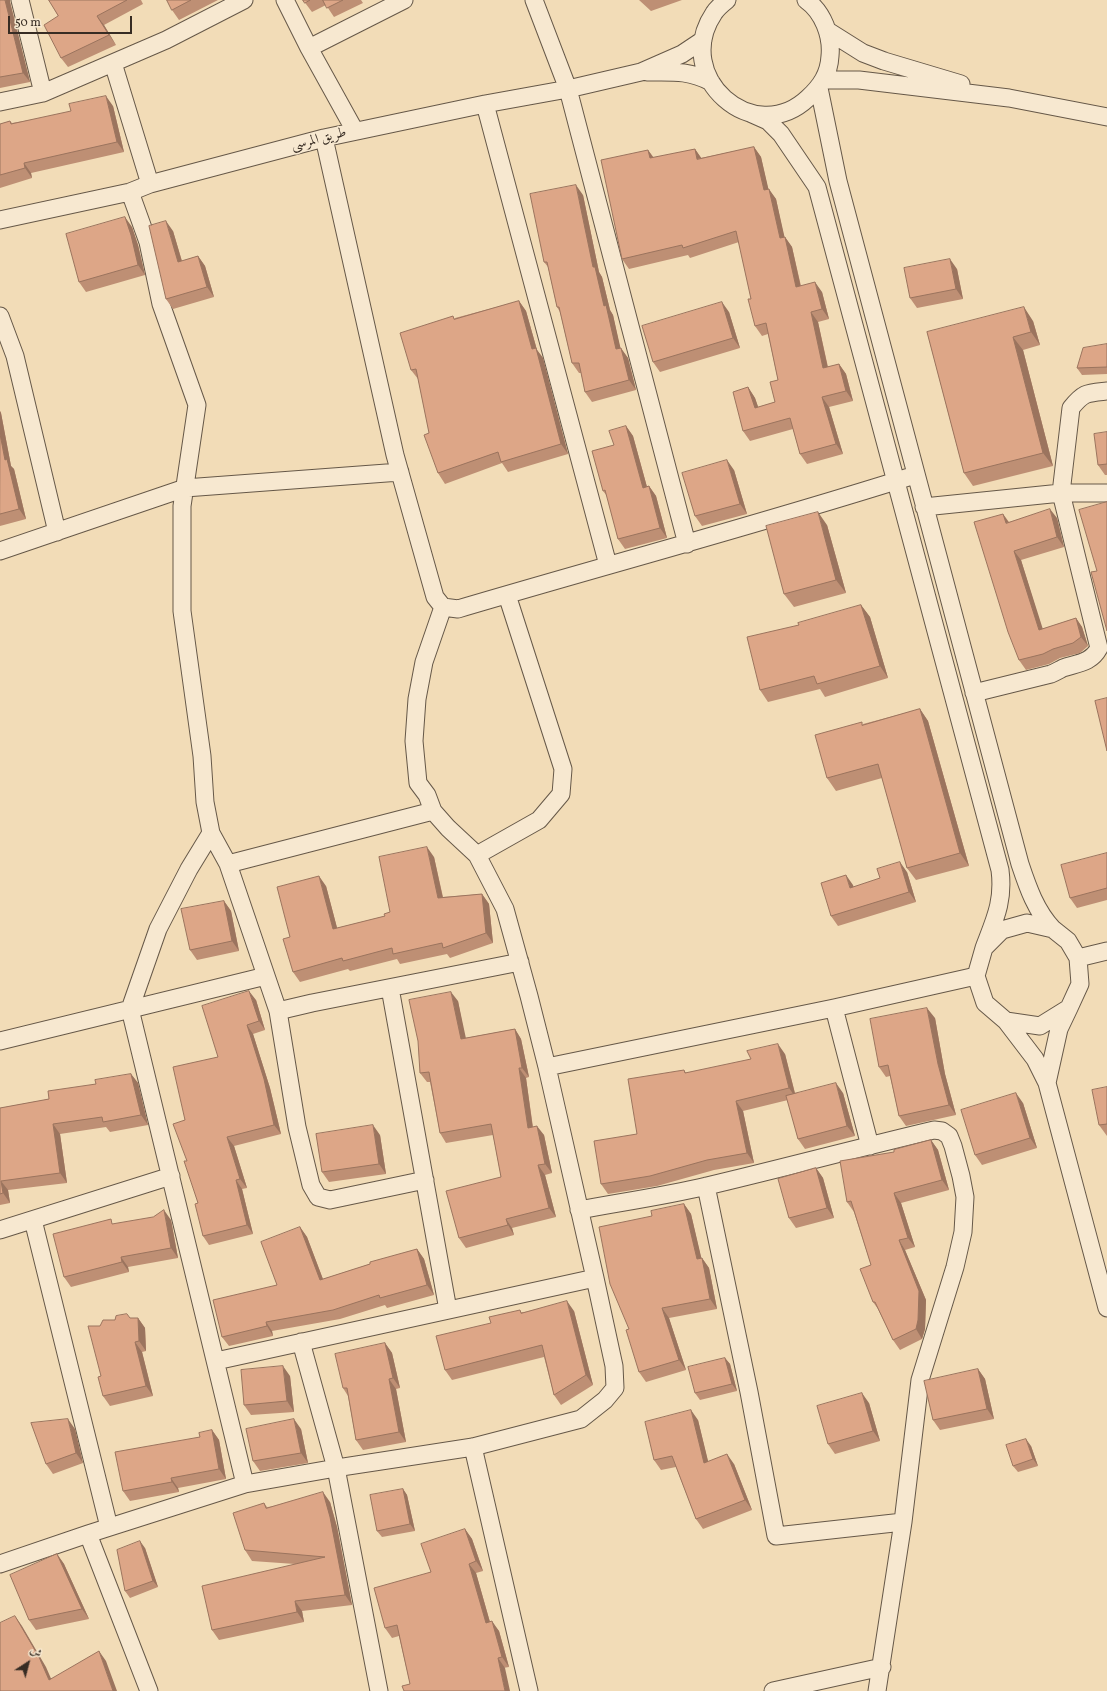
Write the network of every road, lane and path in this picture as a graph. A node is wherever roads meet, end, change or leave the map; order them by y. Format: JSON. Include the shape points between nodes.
{"nodes":[{"id":1,"x":20,"y":0,"type":"edge"},
{"id":2,"x":244,"y":0,"type":"edge"},
{"id":3,"x":285,"y":0,"type":"edge"},
{"id":4,"x":404,"y":0,"type":"edge"},
{"id":5,"x":534,"y":0,"type":"edge"},
{"id":6,"x":727,"y":0,"type":"edge"},
{"id":7,"x":806,"y":0,"type":"edge"},
{"id":8,"x":714,"y":6,"type":"edge"},
{"id":9,"x":828,"y":31,"type":"junction"},
{"id":10,"x":703,"y":40,"type":"junction"},
{"id":11,"x":309,"y":48,"type":"junction"},
{"id":12,"x":113,"y":64,"type":"junction"},
{"id":13,"x":641,"y":72,"type":"junction"},
{"id":14,"x":711,"y":82,"type":"junction"},
{"id":15,"x":821,"y":84,"type":"junction"},
{"id":16,"x":568,"y":89,"type":"junction"},
{"id":17,"x":42,"y":93,"type":"junction"},
{"id":18,"x":1009,"y":98,"type":"junction"},
{"id":19,"x":0,"y":102,"type":"edge"},
{"id":20,"x":485,"y":104,"type":"junction"},
{"id":21,"x":750,"y":113,"type":"junction"},
{"id":22,"x":1107,"y":116,"type":"edge"},
{"id":23,"x":355,"y":131,"type":"junction"},
{"id":24,"x":324,"y":138,"type":"junction"},
{"id":25,"x":150,"y":184,"type":"junction"},
{"id":26,"x":130,"y":192,"type":"junction"},
{"id":27,"x":0,"y":220,"type":"edge"},
{"id":28,"x":0,"y":316,"type":"edge"},
{"id":29,"x":1107,"y":391,"type":"edge"},
{"id":30,"x":400,"y":472,"type":"junction"},
{"id":31,"x":915,"y":475,"type":"junction"},
{"id":32,"x":896,"y":481,"type":"junction"},
{"id":33,"x":185,"y":488,"type":"junction"},
{"id":34,"x":1061,"y":492,"type":"junction"},
{"id":35,"x":1107,"y":492,"type":"edge"},
{"id":36,"x":924,"y":507,"type":"junction"},
{"id":37,"x":56,"y":532,"type":"junction"},
{"id":38,"x":687,"y":544,"type":"junction"},
{"id":39,"x":0,"y":551,"type":"edge"},
{"id":40,"x":608,"y":565,"type":"junction"},
{"id":41,"x":506,"y":595,"type":"junction"},
{"id":42,"x":442,"y":607,"type":"junction"},
{"id":43,"x":974,"y":693,"type":"junction"},
{"id":44,"x":433,"y":811,"type":"junction"},
{"id":45,"x":211,"y":834,"type":"junction"},
{"id":46,"x":477,"y":855,"type":"junction"},
{"id":47,"x":228,"y":864,"type":"junction"},
{"id":48,"x":1053,"y":929,"type":"junction"},
{"id":49,"x":984,"y":948,"type":"junction"},
{"id":50,"x":1107,"y":952,"type":"edge"},
{"id":51,"x":1078,"y":958,"type":"junction"},
{"id":52,"x":520,"y":962,"type":"junction"},
{"id":53,"x":266,"y":976,"type":"junction"},
{"id":54,"x":976,"y":976,"type":"junction"},
{"id":55,"x":390,"y":988,"type":"junction"},
{"id":56,"x":834,"y":1008,"type":"junction"},
{"id":57,"x":1069,"y":1008,"type":"junction"},
{"id":58,"x":130,"y":1009,"type":"junction"},
{"id":59,"x":278,"y":1012,"type":"junction"},
{"id":60,"x":1006,"y":1021,"type":"junction"},
{"id":61,"x":0,"y":1041,"type":"edge"},
{"id":62,"x":547,"y":1067,"type":"junction"},
{"id":63,"x":1047,"y":1083,"type":"junction"},
{"id":64,"x":870,"y":1146,"type":"junction"},
{"id":65,"x":170,"y":1176,"type":"junction"},
{"id":66,"x":425,"y":1180,"type":"junction"},
{"id":67,"x":706,"y":1186,"type":"junction"},
{"id":68,"x":579,"y":1210,"type":"junction"},
{"id":69,"x":33,"y":1220,"type":"junction"},
{"id":70,"x":0,"y":1230,"type":"edge"},
{"id":71,"x":595,"y":1278,"type":"junction"},
{"id":72,"x":1107,"y":1308,"type":"edge"},
{"id":73,"x":448,"y":1310,"type":"junction"},
{"id":74,"x":301,"y":1342,"type":"junction"},
{"id":75,"x":216,"y":1361,"type":"junction"},
{"id":76,"x":473,"y":1447,"type":"junction"},
{"id":77,"x":336,"y":1468,"type":"junction"},
{"id":78,"x":245,"y":1484,"type":"junction"},
{"id":79,"x":903,"y":1522,"type":"junction"},
{"id":80,"x":109,"y":1527,"type":"junction"},
{"id":81,"x":88,"y":1534,"type":"junction"},
{"id":82,"x":0,"y":1564,"type":"edge"},
{"id":83,"x":882,"y":1667,"type":"junction"},
{"id":84,"x":149,"y":1691,"type":"edge"},
{"id":85,"x":379,"y":1691,"type":"edge"},
{"id":86,"x":529,"y":1691,"type":"edge"},
{"id":87,"x":773,"y":1691,"type":"edge"},
{"id":88,"x":877,"y":1691,"type":"edge"}],
"edges":[{"from":1,"to":17,"type":"street"},
{"from":2,"to":12,"type":"street"},
{"from":3,"to":11,"type":"street"},
{"from":4,"to":11,"type":"street"},
{"from":5,"to":16,"type":"street"},
{"from":6,"to":8,"type":"street"},
{"from":7,"to":9,"type":"street","via":[[820,15]]},
{"from":8,"to":10,"type":"street"},
{"from":9,"to":15,"type":"street","via":[[831,48],[829,64]]},
{"from":9,"to":18,"type":"street","via":[[863,53],[884,62]]},
{"from":10,"to":13,"type":"street","name":"طريق المرسى","via":[[682,54]]},
{"from":10,"to":14,"type":"street","via":[[701,49],[704,69]]},
{"from":11,"to":23,"type":"street"},
{"from":12,"to":17,"type":"street"},
{"from":12,"to":25,"type":"street"},
{"from":13,"to":14,"type":"street","name":"طريق المرسى","via":[[685,72]]},
{"from":13,"to":16,"type":"street","name":"طريق المرسى"},
{"from":14,"to":21,"type":"street","via":[[714,89],[730,104]]},
{"from":15,"to":18,"type":"street","via":[[859,80]]},
{"from":15,"to":21,"type":"street","via":[[800,105],[776,114]]},
{"from":15,"to":31,"type":"street","via":[[838,181]]},
{"from":16,"to":20,"type":"street","name":"طريق المرسى"},
{"from":16,"to":38,"type":"street"},
{"from":17,"to":19,"type":"street"},
{"from":18,"to":22,"type":"street"},
{"from":20,"to":23,"type":"street","name":"طريق المرسى"},
{"from":20,"to":40,"type":"street"},
{"from":21,"to":32,"type":"street","via":[[768,121],[781,134],[817,187]]},
{"from":23,"to":24,"type":"street","name":"طريق المرسى"},
{"from":24,"to":25,"type":"street","name":"طريق المرسى"},
{"from":24,"to":30,"type":"street"},
{"from":25,"to":26,"type":"street","name":"طريق المرسى"},
{"from":26,"to":27,"type":"street","name":"طريق المرسى"},
{"from":26,"to":33,"type":"street","via":[[148,242],[161,304],[197,405]]},
{"from":28,"to":37,"type":"street","via":[[15,356]]},
{"from":29,"to":34,"type":"street","via":[[1087,393],[1071,408]]},
{"from":30,"to":33,"type":"street"},
{"from":30,"to":42,"type":"street","via":[[435,597]]},
{"from":31,"to":32,"type":"street"},
{"from":31,"to":36,"type":"street"},
{"from":32,"to":38,"type":"street"},
{"from":32,"to":49,"type":"street","via":[[1000,870],[1001,898]]},
{"from":33,"to":37,"type":"street"},
{"from":33,"to":45,"type":"street","via":[[182,506],[182,611]]},
{"from":34,"to":35,"type":"street"},
{"from":34,"to":36,"type":"street"},
{"from":34,"to":43,"type":"street","via":[[1099,648],[1088,661],[1051,674]]},
{"from":36,"to":43,"type":"street"},
{"from":37,"to":39,"type":"street"},
{"from":38,"to":40,"type":"street"},
{"from":40,"to":41,"type":"street"},
{"from":41,"to":42,"type":"street","via":[[458,609]]},
{"from":41,"to":46,"type":"street","via":[[563,769],[561,794],[539,820]]},
{"from":42,"to":44,"type":"street","via":[[424,662],[417,699],[414,741],[418,783],[427,795]]},
{"from":43,"to":48,"type":"street","via":[[1026,884],[1044,920]]},
{"from":44,"to":46,"type":"street"},
{"from":44,"to":47,"type":"street"},
{"from":45,"to":47,"type":"street"},
{"from":45,"to":58,"type":"street","via":[[189,869],[158,929]]},
{"from":46,"to":52,"type":"street","via":[[505,909]]},
{"from":47,"to":53,"type":"street"},
{"from":48,"to":49,"type":"street","via":[[1027,923],[1002,930]]},
{"from":48,"to":51,"type":"street","via":[[1068,941]]},
{"from":49,"to":54,"type":"street"},
{"from":50,"to":51,"type":"street"},
{"from":51,"to":57,"type":"street","via":[[1080,984]]},
{"from":52,"to":55,"type":"street"},
{"from":52,"to":62,"type":"street"},
{"from":53,"to":58,"type":"street"},
{"from":53,"to":59,"type":"street"},
{"from":54,"to":56,"type":"street"},
{"from":54,"to":60,"type":"street","via":[[985,1003]]},
{"from":55,"to":59,"type":"street"},
{"from":55,"to":66,"type":"street"},
{"from":56,"to":62,"type":"street"},
{"from":56,"to":64,"type":"street"},
{"from":57,"to":60,"type":"street","via":[[1040,1026]]},
{"from":57,"to":63,"type":"street","via":[[1059,1029]]},
{"from":58,"to":61,"type":"street"},
{"from":58,"to":65,"type":"street"},
{"from":59,"to":66,"type":"street","via":[[297,1127],[311,1185],[318,1197],[330,1200]]},
{"from":60,"to":63,"type":"street","via":[[1035,1059]]},
{"from":62,"to":68,"type":"street"},
{"from":63,"to":72,"type":"street"},
{"from":64,"to":67,"type":"street"},
{"from":64,"to":79,"type":"street","via":[[934,1130],[942,1131],[949,1136],[953,1146],[965,1197],[963,1232],[955,1267],[920,1380]]},
{"from":65,"to":69,"type":"street"},
{"from":65,"to":75,"type":"street"},
{"from":66,"to":73,"type":"street"},
{"from":67,"to":68,"type":"street"},
{"from":67,"to":79,"type":"street","via":[[776,1536]]},
{"from":68,"to":71,"type":"street"},
{"from":69,"to":70,"type":"street"},
{"from":69,"to":80,"type":"street"},
{"from":71,"to":73,"type":"street"},
{"from":71,"to":76,"type":"street","via":[[614,1366],[615,1388],[605,1400],[581,1419]]},
{"from":73,"to":74,"type":"street"},
{"from":74,"to":75,"type":"street"},
{"from":74,"to":77,"type":"street"},
{"from":75,"to":78,"type":"street"},
{"from":76,"to":77,"type":"street"},
{"from":76,"to":86,"type":"street"},
{"from":77,"to":78,"type":"street"},
{"from":77,"to":85,"type":"street"},
{"from":78,"to":80,"type":"street"},
{"from":79,"to":83,"type":"street"},
{"from":80,"to":81,"type":"street"},
{"from":81,"to":82,"type":"street"},
{"from":81,"to":84,"type":"street"},
{"from":83,"to":87,"type":"street"},
{"from":83,"to":88,"type":"street"}]}
